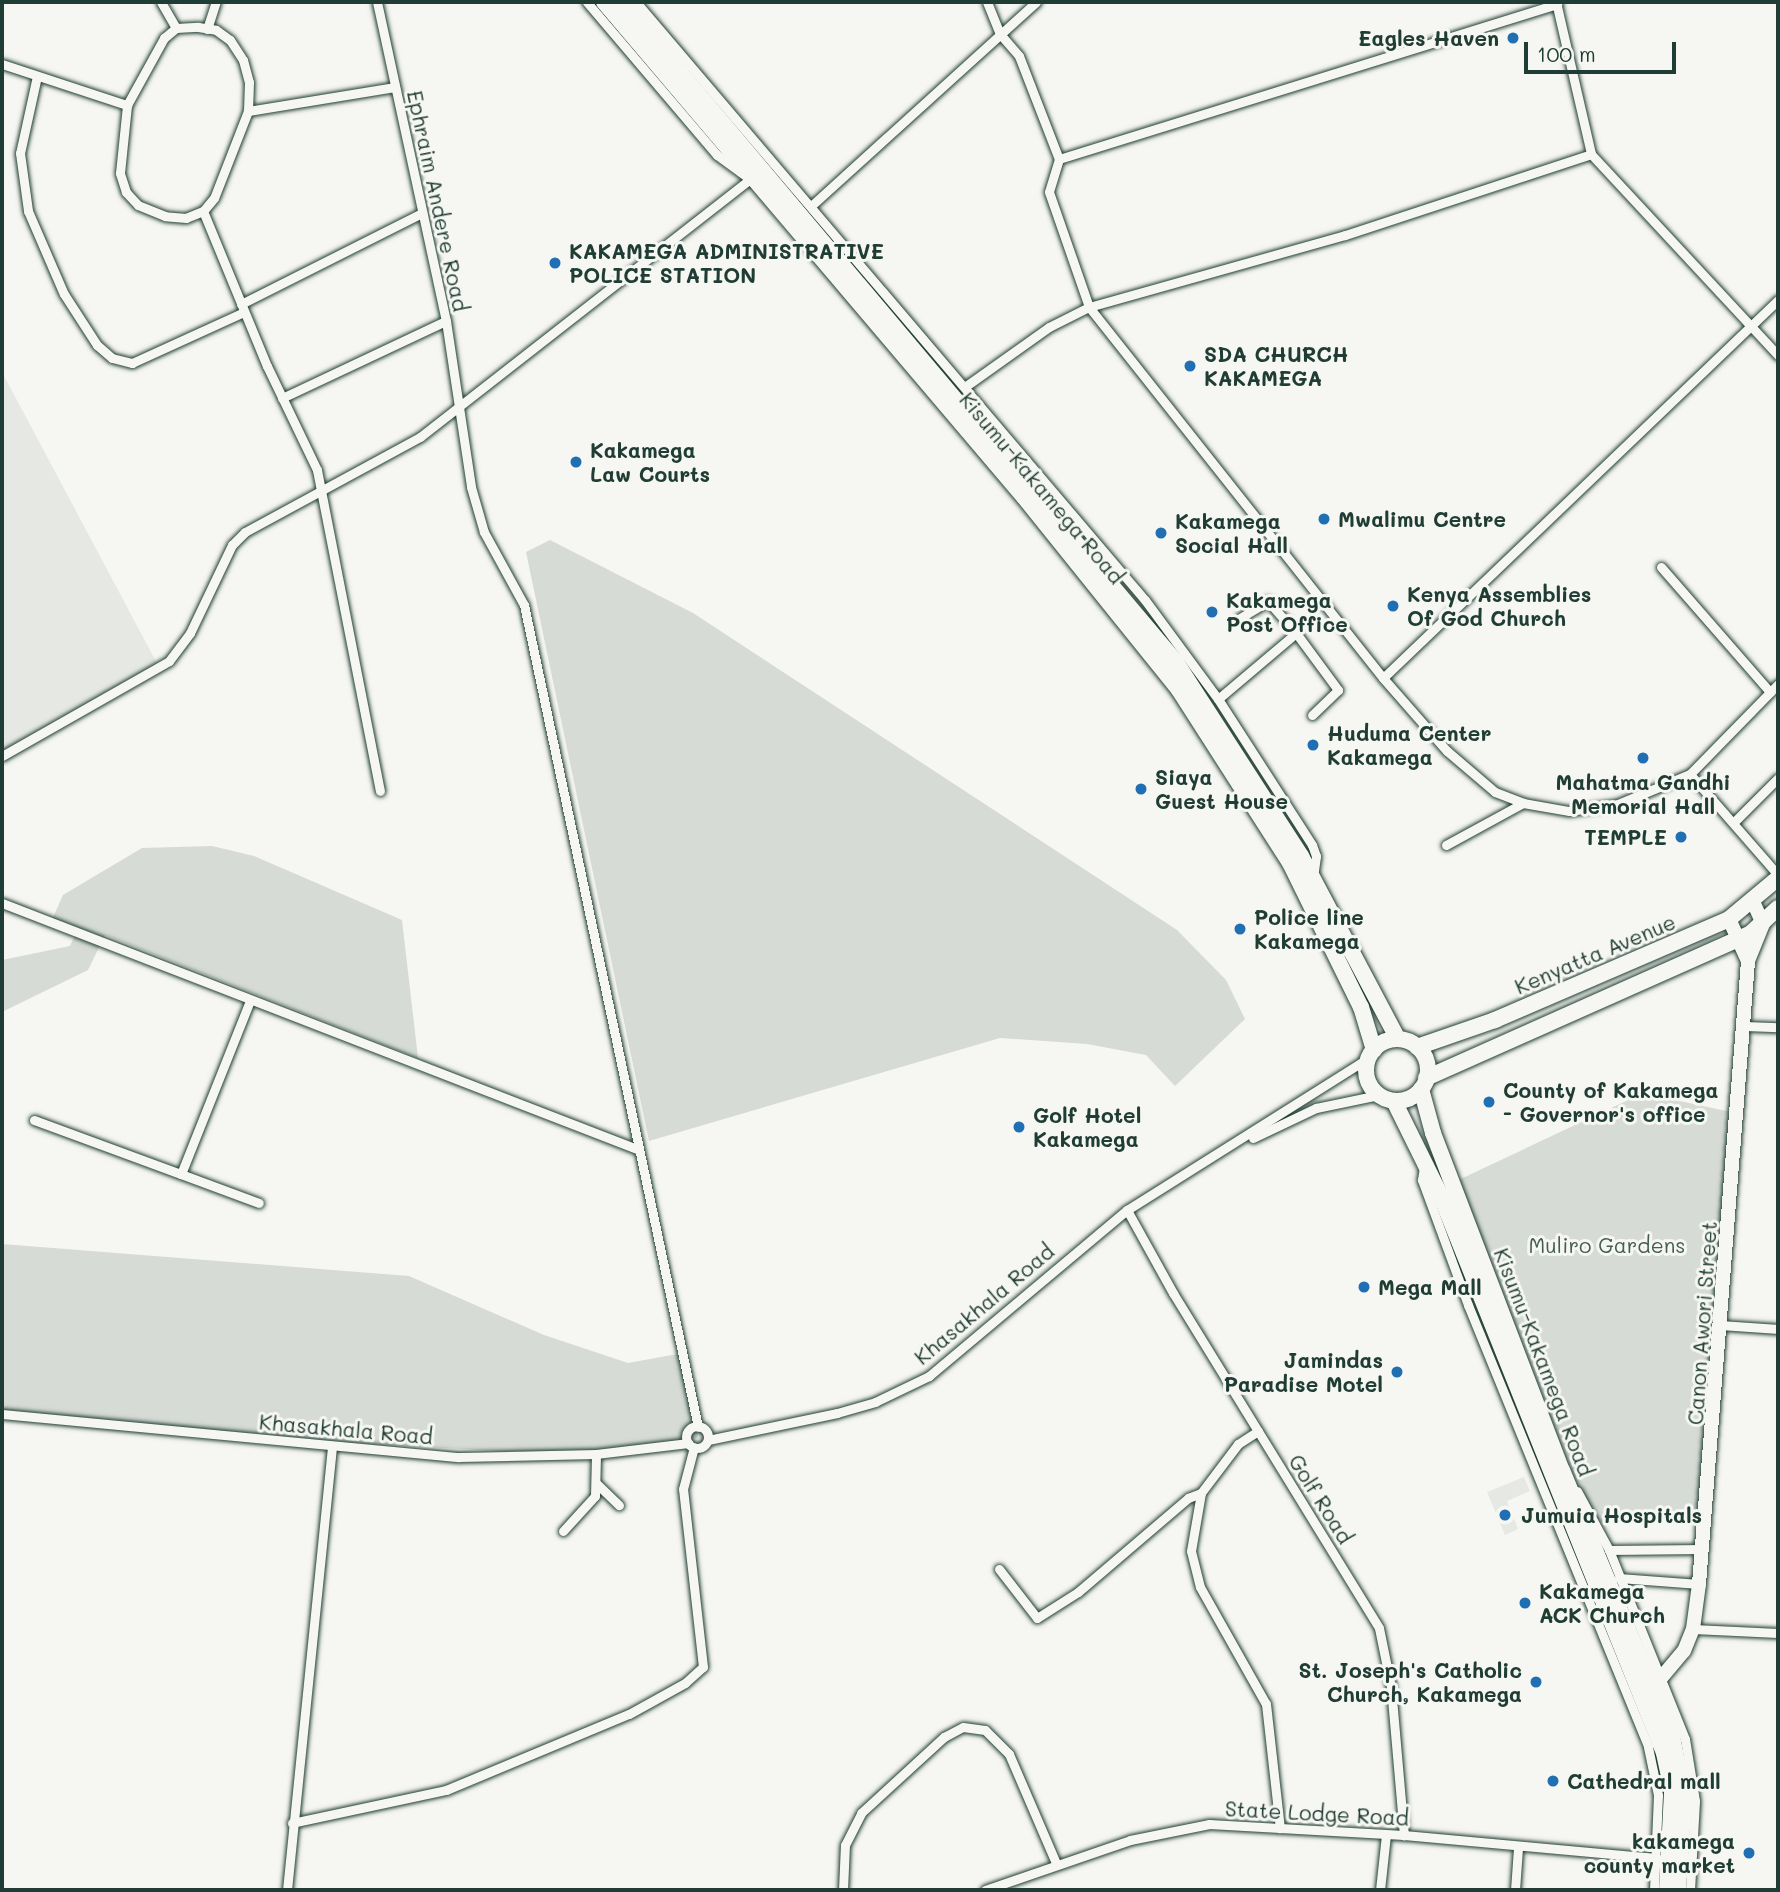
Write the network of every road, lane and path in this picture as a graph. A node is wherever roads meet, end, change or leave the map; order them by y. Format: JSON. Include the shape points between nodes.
{"nodes":[{"id":1,"x":161,"y":2,"type":"edge"},
{"id":2,"x":216,"y":2,"type":"edge"},
{"id":3,"x":377,"y":2,"type":"edge"},
{"id":4,"x":587,"y":2,"type":"edge"},
{"id":5,"x":604,"y":2,"type":"edge"},
{"id":6,"x":621,"y":2,"type":"edge"},
{"id":7,"x":636,"y":2,"type":"edge"},
{"id":8,"x":987,"y":2,"type":"edge"},
{"id":9,"x":1036,"y":2,"type":"edge"},
{"id":10,"x":1556,"y":3,"type":"edge"},
{"id":11,"x":176,"y":28,"type":"junction"},
{"id":12,"x":207,"y":29,"type":"junction"},
{"id":13,"x":1000,"y":34,"type":"junction"},
{"id":14,"x":2,"y":64,"type":"edge"},
{"id":15,"x":37,"y":76,"type":"junction"},
{"id":16,"x":395,"y":87,"type":"junction"},
{"id":17,"x":127,"y":105,"type":"junction"},
{"id":18,"x":248,"y":111,"type":"junction"},
{"id":19,"x":1591,"y":154,"type":"junction"},
{"id":20,"x":1059,"y":159,"type":"junction"},
{"id":21,"x":750,"y":179,"type":"junction"},
{"id":22,"x":811,"y":206,"type":"junction"},
{"id":23,"x":203,"y":211,"type":"junction"},
{"id":24,"x":422,"y":213,"type":"junction"},
{"id":25,"x":1778,"y":300,"type":"edge"},
{"id":26,"x":1089,"y":307,"type":"junction"},
{"id":27,"x":243,"y":308,"type":"junction"},
{"id":28,"x":446,"y":320,"type":"junction"},
{"id":29,"x":1749,"y":327,"type":"junction"},
{"id":30,"x":1778,"y":355,"type":"edge"},
{"id":31,"x":966,"y":386,"type":"junction"},
{"id":32,"x":282,"y":398,"type":"junction"},
{"id":33,"x":459,"y":408,"type":"junction"},
{"id":34,"x":1015,"y":445,"type":"junction"},
{"id":35,"x":1020,"y":474,"type":"junction"},
{"id":36,"x":320,"y":491,"type":"junction"},
{"id":37,"x":1661,"y":568,"type":"dead end"},
{"id":38,"x":1240,"y":618,"type":"dead end"},
{"id":39,"x":1297,"y":633,"type":"junction"},
{"id":40,"x":1383,"y":678,"type":"junction"},
{"id":41,"x":1778,"y":684,"type":"edge"},
{"id":42,"x":1770,"y":692,"type":"junction"},
{"id":43,"x":1218,"y":699,"type":"junction"},
{"id":44,"x":1312,"y":715,"type":"dead end"},
{"id":45,"x":2,"y":756,"type":"edge"},
{"id":46,"x":1690,"y":774,"type":"junction"},
{"id":47,"x":1778,"y":778,"type":"edge"},
{"id":48,"x":380,"y":791,"type":"dead end"},
{"id":49,"x":1523,"y":803,"type":"junction"},
{"id":50,"x":1734,"y":822,"type":"junction"},
{"id":51,"x":1446,"y":845,"type":"dead end"},
{"id":52,"x":1778,"y":876,"type":"edge"},
{"id":53,"x":1313,"y":877,"type":"junction"},
{"id":54,"x":1753,"y":902,"type":"junction"},
{"id":55,"x":2,"y":903,"type":"edge"},
{"id":56,"x":1778,"y":908,"type":"edge"},
{"id":57,"x":1729,"y":919,"type":"junction"},
{"id":58,"x":1763,"y":924,"type":"junction"},
{"id":59,"x":1736,"y":941,"type":"junction"},
{"id":60,"x":1748,"y":961,"type":"junction"},
{"id":61,"x":250,"y":1001,"type":"junction"},
{"id":62,"x":1495,"y":1020,"type":"junction"},
{"id":63,"x":1745,"y":1026,"type":"junction"},
{"id":64,"x":1778,"y":1027,"type":"edge"},
{"id":65,"x":1398,"y":1039,"type":"junction"},
{"id":66,"x":1503,"y":1042,"type":"junction"},
{"id":67,"x":1417,"y":1047,"type":"junction"},
{"id":68,"x":1371,"y":1054,"type":"junction"},
{"id":69,"x":1424,"y":1084,"type":"junction"},
{"id":70,"x":1386,"y":1098,"type":"junction"},
{"id":71,"x":34,"y":1120,"type":"dead end"},
{"id":72,"x":637,"y":1149,"type":"junction"},
{"id":73,"x":1220,"y":1154,"type":"junction"},
{"id":74,"x":1425,"y":1161,"type":"junction"},
{"id":75,"x":181,"y":1174,"type":"junction"},
{"id":76,"x":259,"y":1203,"type":"dead end"},
{"id":77,"x":1127,"y":1210,"type":"junction"},
{"id":78,"x":1721,"y":1325,"type":"junction"},
{"id":79,"x":1778,"y":1329,"type":"edge"},
{"id":80,"x":2,"y":1414,"type":"edge"},
{"id":81,"x":698,"y":1427,"type":"junction"},
{"id":82,"x":1258,"y":1431,"type":"junction"},
{"id":83,"x":708,"y":1440,"type":"junction"},
{"id":84,"x":691,"y":1445,"type":"junction"},
{"id":85,"x":331,"y":1446,"type":"junction"},
{"id":86,"x":596,"y":1454,"type":"junction"},
{"id":87,"x":1562,"y":1470,"type":"junction"},
{"id":88,"x":596,"y":1483,"type":"junction"},
{"id":89,"x":1200,"y":1493,"type":"junction"},
{"id":90,"x":619,"y":1505,"type":"dead end"},
{"id":91,"x":563,"y":1531,"type":"dead end"},
{"id":92,"x":1703,"y":1549,"type":"junction"},
{"id":93,"x":1609,"y":1550,"type":"junction"},
{"id":94,"x":999,"y":1569,"type":"dead end"},
{"id":95,"x":1619,"y":1578,"type":"junction"},
{"id":96,"x":1699,"y":1584,"type":"junction"},
{"id":97,"x":1693,"y":1629,"type":"junction"},
{"id":98,"x":1778,"y":1633,"type":"edge"},
{"id":99,"x":1661,"y":1678,"type":"junction"},
{"id":100,"x":292,"y":1823,"type":"junction"},
{"id":101,"x":1280,"y":1828,"type":"junction"},
{"id":102,"x":1386,"y":1835,"type":"junction"},
{"id":103,"x":1404,"y":1835,"type":"junction"},
{"id":104,"x":1518,"y":1848,"type":"junction"},
{"id":105,"x":1657,"y":1858,"type":"junction"},
{"id":106,"x":1056,"y":1863,"type":"junction"},
{"id":107,"x":287,"y":1890,"type":"edge"},
{"id":108,"x":843,"y":1890,"type":"edge"},
{"id":109,"x":985,"y":1890,"type":"edge"},
{"id":110,"x":1380,"y":1890,"type":"edge"},
{"id":111,"x":1515,"y":1890,"type":"edge"},
{"id":112,"x":1654,"y":1890,"type":"edge"},
{"id":113,"x":1667,"y":1890,"type":"edge"},
{"id":114,"x":1678,"y":1890,"type":"edge"},
{"id":115,"x":1690,"y":1890,"type":"edge"}],
"edges":[{"from":1,"to":11,"type":"street"},
{"from":2,"to":12,"type":"street"},
{"from":3,"to":16,"type":"street","name":"Ephraim Andere Road"},
{"from":4,"to":21,"type":"street","via":[[717,155]]},
{"from":5,"to":21,"type":"highway","name":"Kisumu-Kakamega Road"},
{"from":6,"to":35,"type":"highway","name":"Kisumu-Kakamega Road"},
{"from":7,"to":22,"type":"street"},
{"from":8,"to":13,"type":"street"},
{"from":9,"to":13,"type":"street"},
{"from":10,"to":19,"type":"street"},
{"from":10,"to":20,"type":"street"},
{"from":11,"to":12,"type":"street"},
{"from":11,"to":17,"type":"street","via":[[152,53]]},
{"from":12,"to":18,"type":"street","via":[[230,40],[243,60],[249,82]]},
{"from":13,"to":20,"type":"street","via":[[1019,56]]},
{"from":13,"to":22,"type":"street"},
{"from":14,"to":15,"type":"street"},
{"from":15,"to":17,"type":"street"},
{"from":15,"to":27,"type":"street","via":[[20,152],[28,211],[64,294],[97,345],[112,358],[132,363]]},
{"from":16,"to":18,"type":"street"},
{"from":16,"to":24,"type":"street","name":"Ephraim Andere Road"},
{"from":17,"to":23,"type":"street","via":[[120,173],[126,192],[138,205],[165,216],[186,218]]},
{"from":18,"to":23,"type":"street","via":[[222,182]]},
{"from":19,"to":26,"type":"street","via":[[1345,234]]},
{"from":19,"to":29,"type":"street"},
{"from":20,"to":26,"type":"street","via":[[1049,192]]},
{"from":21,"to":33,"type":"street"},
{"from":21,"to":68,"type":"highway","name":"Kisumu-Kakamega Road","via":[[1024,497],[1179,690],[1290,863],[1361,1007]]},
{"from":22,"to":31,"type":"street"},
{"from":23,"to":27,"type":"street"},
{"from":24,"to":27,"type":"street"},
{"from":24,"to":28,"type":"street","name":"Ephraim Andere Road"},
{"from":25,"to":29,"type":"street"},
{"from":26,"to":31,"type":"street","via":[[1049,327]]},
{"from":26,"to":40,"type":"street"},
{"from":27,"to":32,"type":"street"},
{"from":28,"to":32,"type":"street"},
{"from":28,"to":33,"type":"street","name":"Ephraim Andere Road"},
{"from":29,"to":30,"type":"street"},
{"from":29,"to":40,"type":"street"},
{"from":31,"to":34,"type":"street"},
{"from":32,"to":36,"type":"street","via":[[317,470]]},
{"from":33,"to":36,"type":"street","via":[[394,453]]},
{"from":33,"to":72,"type":"street","name":"Ephraim Andere Road","via":[[478,513],[524,605]]},
{"from":34,"to":35,"type":"street"},
{"from":34,"to":43,"type":"street","via":[[1144,600]]},
{"from":35,"to":53,"type":"highway","name":"Kisumu-Kakamega Road","via":[[1176,662]]},
{"from":36,"to":45,"type":"street","via":[[260,522],[232,545],[190,633],[169,661]]},
{"from":36,"to":48,"type":"street"},
{"from":37,"to":42,"type":"street"},
{"from":38,"to":39,"type":"street","via":[[1268,600]]},
{"from":39,"to":43,"type":"street"},
{"from":39,"to":44,"type":"street","via":[[1338,690]]},
{"from":40,"to":49,"type":"street","via":[[1476,778]]},
{"from":41,"to":42,"type":"street"},
{"from":42,"to":46,"type":"street"},
{"from":43,"to":53,"type":"street","via":[[1312,845],[1317,856]]},
{"from":46,"to":49,"type":"street","via":[[1664,788],[1595,809],[1569,811]]},
{"from":46,"to":50,"type":"street"},
{"from":47,"to":50,"type":"street"},
{"from":49,"to":51,"type":"street"},
{"from":50,"to":52,"type":"street"},
{"from":52,"to":54,"type":"highway","name":"Kenyatta Avenue"},
{"from":53,"to":65,"type":"highway","name":"Kisumu-Kakamega Road"},
{"from":54,"to":57,"type":"highway","name":"Kenyatta Avenue"},
{"from":54,"to":58,"type":"main road"},
{"from":55,"to":61,"type":"street"},
{"from":56,"to":58,"type":"highway","name":"Kenyatta Avenue"},
{"from":57,"to":59,"type":"main road"},
{"from":57,"to":62,"type":"highway","name":"Kenyatta Avenue"},
{"from":58,"to":59,"type":"highway","name":"Kenyatta Avenue"},
{"from":58,"to":60,"type":"main road","name":"Canon Awori Street"},
{"from":59,"to":60,"type":"main road"},
{"from":59,"to":66,"type":"highway","name":"Kenyatta Avenue"},
{"from":60,"to":63,"type":"main road","name":"Canon Awori Street"},
{"from":61,"to":72,"type":"street"},
{"from":61,"to":75,"type":"street"},
{"from":62,"to":66,"type":"highway"},
{"from":62,"to":67,"type":"highway","name":"Kenyatta Avenue"},
{"from":63,"to":64,"type":"street"},
{"from":63,"to":78,"type":"main road","name":"Canon Awori Street"},
{"from":65,"to":67,"type":"highway"},
{"from":65,"to":68,"type":"highway"},
{"from":66,"to":69,"type":"highway","name":"Kenyatta Avenue"},
{"from":67,"to":69,"type":"highway","via":[[1426,1061]]},
{"from":68,"to":70,"type":"highway","via":[[1367,1079]]},
{"from":68,"to":73,"type":"street"},
{"from":69,"to":70,"type":"highway","via":[[1409,1098]]},
{"from":69,"to":87,"type":"highway","name":"Kisumu-Kakamega Road","via":[[1433,1133]]},
{"from":70,"to":73,"type":"street","via":[[1316,1108]]},
{"from":70,"to":74,"type":"highway","name":"Kisumu-Kakamega Road"},
{"from":71,"to":75,"type":"street"},
{"from":72,"to":81,"type":"street","name":"Ephraim Andere Road"},
{"from":73,"to":77,"type":"street","name":"Khasakhala Road"},
{"from":74,"to":105,"type":"street","via":[[1422,1180],[1468,1305],[1648,1746],[1658,1795]]},
{"from":74,"to":113,"type":"highway","name":"Kisumu-Kakamega Road","via":[[1664,1753],[1672,1792]]},
{"from":75,"to":76,"type":"street"},
{"from":77,"to":82,"type":"street","name":"Golf Road"},
{"from":77,"to":83,"type":"street","name":"Khasakhala Road","via":[[929,1376],[875,1402]]},
{"from":78,"to":79,"type":"street"},
{"from":78,"to":92,"type":"main road","name":"Canon Awori Street"},
{"from":80,"to":85,"type":"street","name":"Khasakhala Road"},
{"from":81,"to":83,"type":"street"},
{"from":81,"to":84,"type":"street","via":[[687,1433]]},
{"from":82,"to":89,"type":"street","via":[[1238,1444]]},
{"from":82,"to":103,"type":"street","name":"Golf Road","via":[[1379,1628],[1391,1687]]},
{"from":83,"to":84,"type":"street","name":"Khasakhala Road"},
{"from":84,"to":86,"type":"street","name":"Khasakhala Road"},
{"from":84,"to":100,"type":"street","via":[[683,1489],[703,1667],[685,1683],[629,1714],[446,1790]]},
{"from":85,"to":86,"type":"street","name":"Khasakhala Road","via":[[503,1458]]},
{"from":85,"to":100,"type":"street"},
{"from":86,"to":88,"type":"street"},
{"from":87,"to":93,"type":"street"},
{"from":87,"to":114,"type":"highway","name":"Kisumu-Kakamega Road","via":[[1681,1767]]},
{"from":88,"to":90,"type":"street"},
{"from":88,"to":91,"type":"street","via":[[595,1496]]},
{"from":89,"to":94,"type":"street","via":[[1188,1498],[1078,1592],[1037,1618]]},
{"from":89,"to":101,"type":"street","via":[[1191,1551],[1200,1587],[1266,1704]]},
{"from":92,"to":93,"type":"street"},
{"from":92,"to":96,"type":"main road","name":"Canon Awori Street"},
{"from":93,"to":95,"type":"street"},
{"from":95,"to":96,"type":"street"},
{"from":95,"to":99,"type":"street"},
{"from":96,"to":97,"type":"main road","name":"Canon Awori Street"},
{"from":97,"to":98,"type":"street"},
{"from":97,"to":99,"type":"main road","name":"Canon Awori Street","via":[[1684,1651]]},
{"from":99,"to":115,"type":"street","via":[[1685,1739],[1692,1774],[1695,1825]]},
{"from":100,"to":107,"type":"street"},
{"from":101,"to":102,"type":"street","name":"State Lodge Road"},
{"from":101,"to":106,"type":"street","name":"State Lodge Road","via":[[1185,1827]]},
{"from":102,"to":103,"type":"street","name":"State Lodge Road"},
{"from":102,"to":110,"type":"street"},
{"from":103,"to":104,"type":"street","name":"State Lodge Road"},
{"from":104,"to":105,"type":"street","name":"State Lodge Road"},
{"from":104,"to":111,"type":"street"},
{"from":105,"to":112,"type":"street"},
{"from":106,"to":108,"type":"street","via":[[1009,1754],[985,1730],[963,1727],[944,1737],[861,1813],[845,1845]]},
{"from":106,"to":109,"type":"street","name":"State Lodge Road"}]}
